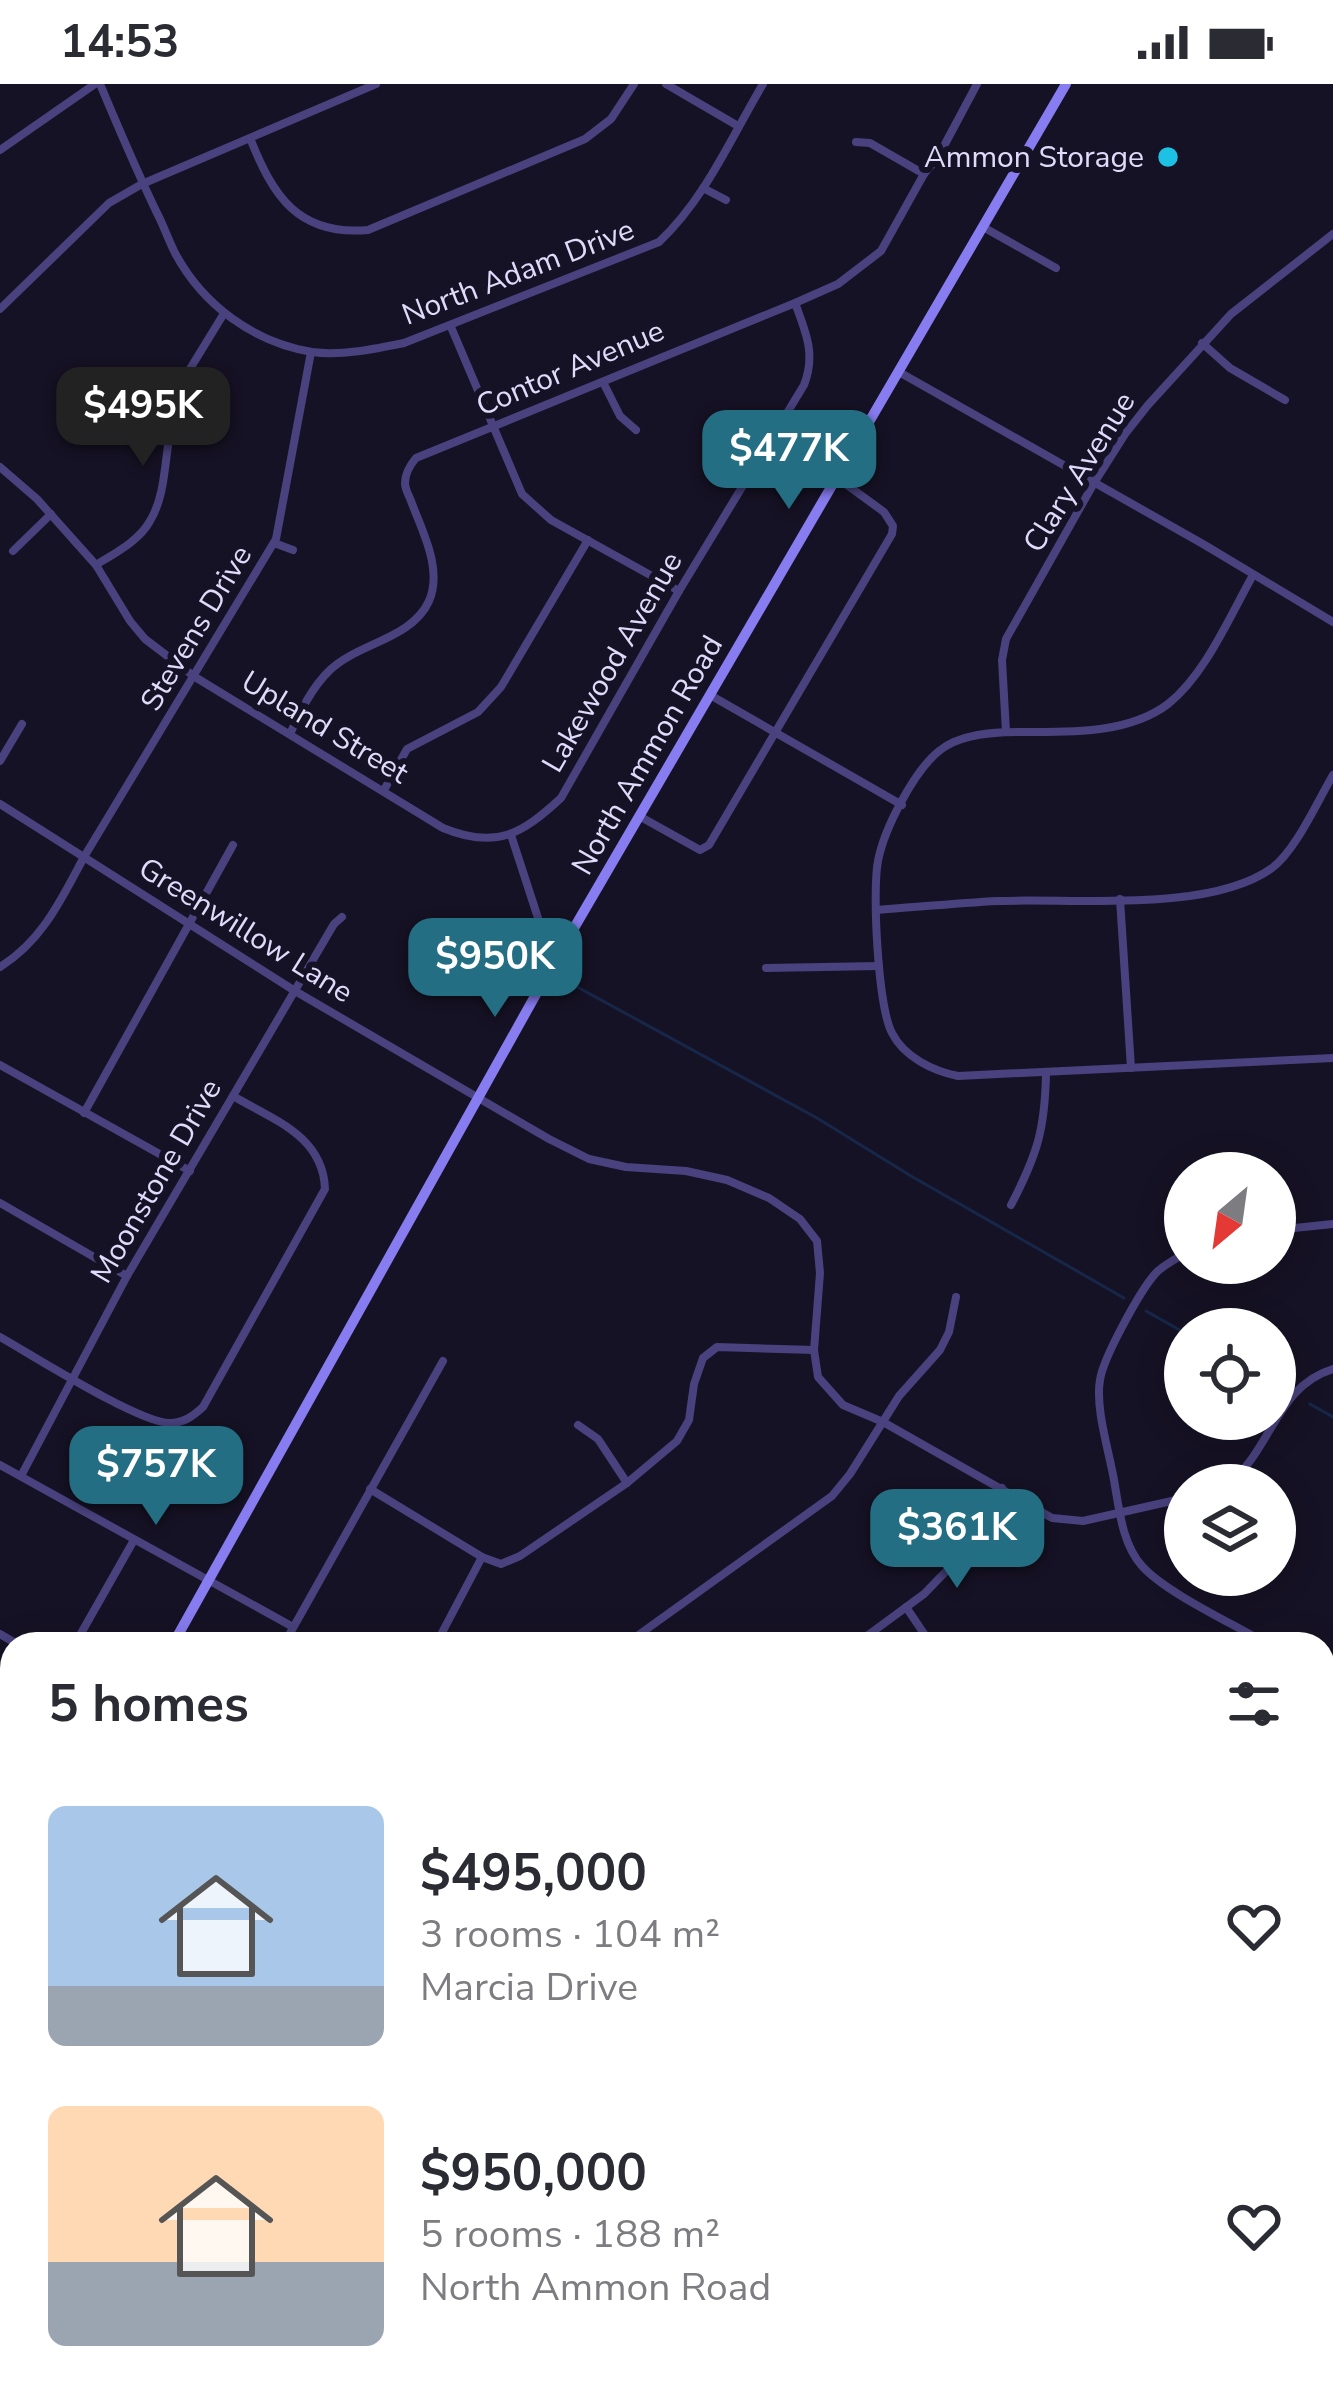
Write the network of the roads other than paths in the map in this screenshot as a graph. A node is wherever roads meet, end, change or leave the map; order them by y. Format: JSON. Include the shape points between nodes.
{"nodes":[{"id":1,"x":98,"y":84,"type":"edge"},
{"id":2,"x":376,"y":84,"type":"edge"},
{"id":3,"x":634,"y":84,"type":"edge"},
{"id":4,"x":666,"y":84,"type":"edge"},
{"id":5,"x":763,"y":84,"type":"edge"},
{"id":6,"x":977,"y":84,"type":"edge"},
{"id":7,"x":1066,"y":84,"type":"edge"},
{"id":8,"x":738,"y":126,"type":"junction"},
{"id":9,"x":250,"y":138,"type":"junction"},
{"id":10,"x":856,"y":142,"type":"dead end"},
{"id":11,"x":0,"y":151,"type":"edge"},
{"id":12,"x":924,"y":173,"type":"junction"},
{"id":13,"x":142,"y":184,"type":"junction"},
{"id":14,"x":703,"y":188,"type":"junction"},
{"id":15,"x":726,"y":200,"type":"dead end"},
{"id":16,"x":983,"y":227,"type":"junction"},
{"id":17,"x":1333,"y":234,"type":"edge"},
{"id":18,"x":1056,"y":268,"type":"dead end"},
{"id":19,"x":795,"y":303,"type":"junction"},
{"id":20,"x":0,"y":309,"type":"edge"},
{"id":21,"x":223,"y":315,"type":"junction"},
{"id":22,"x":451,"y":327,"type":"junction"},
{"id":23,"x":1202,"y":343,"type":"junction"},
{"id":24,"x":311,"y":352,"type":"junction"},
{"id":25,"x":899,"y":372,"type":"junction"},
{"id":26,"x":603,"y":382,"type":"junction"},
{"id":27,"x":98,"y":384,"type":"dead end"},
{"id":28,"x":1285,"y":400,"type":"dead end"},
{"id":29,"x":172,"y":420,"type":"junction"},
{"id":30,"x":494,"y":427,"type":"junction"},
{"id":31,"x":636,"y":430,"type":"dead end"},
{"id":32,"x":0,"y":467,"type":"edge"},
{"id":33,"x":836,"y":476,"type":"junction"},
{"id":34,"x":1094,"y":483,"type":"junction"},
{"id":35,"x":51,"y":514,"type":"junction"},
{"id":36,"x":588,"y":540,"type":"junction"},
{"id":37,"x":274,"y":543,"type":"junction"},
{"id":38,"x":13,"y":550,"type":"dead end"},
{"id":39,"x":292,"y":550,"type":"dead end"},
{"id":40,"x":96,"y":566,"type":"junction"},
{"id":41,"x":1253,"y":575,"type":"junction"},
{"id":42,"x":679,"y":592,"type":"junction"},
{"id":43,"x":1333,"y":622,"type":"edge"},
{"id":44,"x":195,"y":677,"type":"junction"},
{"id":45,"x":710,"y":695,"type":"junction"},
{"id":46,"x":22,"y":724,"type":"dead end"},
{"id":47,"x":1006,"y":732,"type":"junction"},
{"id":48,"x":290,"y":734,"type":"junction"},
{"id":49,"x":776,"y":734,"type":"junction"},
{"id":50,"x":0,"y":761,"type":"edge"},
{"id":51,"x":1333,"y":775,"type":"edge"},
{"id":52,"x":384,"y":790,"type":"junction"},
{"id":53,"x":0,"y":804,"type":"edge"},
{"id":54,"x":902,"y":805,"type":"junction"},
{"id":55,"x":639,"y":816,"type":"junction"},
{"id":56,"x":511,"y":836,"type":"junction"},
{"id":57,"x":233,"y":845,"type":"dead end"},
{"id":58,"x":84,"y":857,"type":"junction"},
{"id":59,"x":1120,"y":899,"type":"junction"},
{"id":60,"x":877,"y":910,"type":"junction"},
{"id":61,"x":342,"y":917,"type":"dead end"},
{"id":62,"x":190,"y":923,"type":"junction"},
{"id":63,"x":553,"y":964,"type":"junction"},
{"id":64,"x":879,"y":966,"type":"junction"},
{"id":65,"x":0,"y":967,"type":"edge"},
{"id":66,"x":766,"y":968,"type":"dead end"},
{"id":67,"x":295,"y":991,"type":"junction"},
{"id":68,"x":1333,"y":1058,"type":"edge"},
{"id":69,"x":0,"y":1065,"type":"edge"},
{"id":70,"x":1131,"y":1068,"type":"junction"},
{"id":71,"x":1046,"y":1073,"type":"junction"},
{"id":72,"x":233,"y":1096,"type":"junction"},
{"id":73,"x":477,"y":1099,"type":"junction"},
{"id":74,"x":85,"y":1113,"type":"junction"},
{"id":75,"x":190,"y":1171,"type":"junction"},
{"id":76,"x":0,"y":1203,"type":"edge"},
{"id":77,"x":1011,"y":1205,"type":"dead end"},
{"id":78,"x":1333,"y":1224,"type":"edge"},
{"id":79,"x":1296,"y":1228,"type":"edge"},
{"id":80,"x":1164,"y":1266,"type":"edge"},
{"id":81,"x":127,"y":1276,"type":"junction"},
{"id":82,"x":956,"y":1297,"type":"dead end"},
{"id":83,"x":0,"y":1337,"type":"edge"},
{"id":84,"x":814,"y":1350,"type":"junction"},
{"id":85,"x":442,"y":1361,"type":"dead end"},
{"id":86,"x":1333,"y":1369,"type":"edge"},
{"id":87,"x":73,"y":1378,"type":"junction"},
{"id":88,"x":883,"y":1422,"type":"junction"},
{"id":89,"x":578,"y":1425,"type":"dead end"},
{"id":90,"x":1248,"y":1464,"type":"edge"},
{"id":91,"x":0,"y":1465,"type":"edge"},
{"id":92,"x":22,"y":1476,"type":"junction"},
{"id":93,"x":627,"y":1483,"type":"junction"},
{"id":94,"x":1002,"y":1488,"type":"junction"},
{"id":95,"x":370,"y":1489,"type":"junction"},
{"id":96,"x":1164,"y":1503,"type":"edge"},
{"id":97,"x":1120,"y":1512,"type":"junction"},
{"id":98,"x":134,"y":1540,"type":"junction"},
{"id":99,"x":482,"y":1558,"type":"junction"},
{"id":100,"x":208,"y":1580,"type":"junction"},
{"id":101,"x":906,"y":1607,"type":"junction"},
{"id":102,"x":293,"y":1627,"type":"junction"},
{"id":103,"x":82,"y":1632,"type":"edge"},
{"id":104,"x":180,"y":1632,"type":"edge"},
{"id":105,"x":290,"y":1632,"type":"edge"},
{"id":106,"x":442,"y":1632,"type":"edge"},
{"id":107,"x":643,"y":1632,"type":"edge"},
{"id":108,"x":872,"y":1632,"type":"edge"},
{"id":109,"x":923,"y":1632,"type":"edge"},
{"id":110,"x":1246,"y":1632,"type":"edge"}],
"edges":[{"from":1,"to":11,"type":"street"},
{"from":1,"to":13,"type":"street","name":"North Adam Drive"},
{"from":2,"to":9,"type":"street"},
{"from":3,"to":9,"type":"street","via":[[611,119],[585,139],[368,230],[334,230],[301,217],[270,182]]},
{"from":4,"to":8,"type":"street"},
{"from":5,"to":8,"type":"street","name":"North Adam Drive"},
{"from":6,"to":12,"type":"street","name":"Contor Avenue"},
{"from":7,"to":16,"type":"main road","name":"North Ammon Road"},
{"from":8,"to":14,"type":"street","name":"North Adam Drive"},
{"from":9,"to":13,"type":"street"},
{"from":10,"to":12,"type":"street"},
{"from":12,"to":19,"type":"street","name":"Contor Avenue","via":[[881,251]]},
{"from":13,"to":20,"type":"street","via":[[109,203]]},
{"from":13,"to":21,"type":"street","name":"North Adam Drive","via":[[187,273]]},
{"from":14,"to":15,"type":"street"},
{"from":14,"to":22,"type":"street","name":"North Adam Drive","via":[[659,242]]},
{"from":16,"to":18,"type":"street"},
{"from":16,"to":25,"type":"main road","name":"North Ammon Road"},
{"from":17,"to":23,"type":"street","name":"Clary Avenue"},
{"from":19,"to":26,"type":"street","name":"Contor Avenue"},
{"from":19,"to":42,"type":"street","name":"Lakewood Avenue","via":[[810,343],[804,385]]},
{"from":21,"to":24,"type":"street","name":"North Adam Drive"},
{"from":21,"to":29,"type":"street","via":[[185,377]]},
{"from":22,"to":24,"type":"street","name":"North Adam Drive","via":[[385,347]]},
{"from":22,"to":30,"type":"street"},
{"from":23,"to":28,"type":"street"},
{"from":23,"to":34,"type":"street","name":"Clary Avenue"},
{"from":24,"to":37,"type":"street","name":"Stevens Drive"},
{"from":25,"to":33,"type":"main road","name":"North Ammon Road"},
{"from":25,"to":34,"type":"street"},
{"from":26,"to":30,"type":"street","name":"Contor Avenue"},
{"from":26,"to":31,"type":"street"},
{"from":27,"to":29,"type":"street"},
{"from":29,"to":40,"type":"street","via":[[153,517]]},
{"from":30,"to":36,"type":"street","via":[[522,494]]},
{"from":30,"to":48,"type":"street","name":"Contor Avenue","via":[[410,464],[405,482],[434,567],[428,604],[411,624],[328,670]]},
{"from":32,"to":35,"type":"street","name":"Upland Street"},
{"from":33,"to":45,"type":"main road","name":"North Ammon Road"},
{"from":33,"to":49,"type":"street","via":[[884,512],[892,534]]},
{"from":34,"to":41,"type":"street"},
{"from":34,"to":47,"type":"street","name":"Clary Avenue","via":[[1006,639]]},
{"from":35,"to":38,"type":"street"},
{"from":35,"to":40,"type":"street","name":"Upland Street"},
{"from":36,"to":42,"type":"street"},
{"from":36,"to":52,"type":"street","via":[[501,687],[478,712],[407,749]]},
{"from":37,"to":39,"type":"street"},
{"from":37,"to":44,"type":"street","name":"Stevens Drive"},
{"from":40,"to":44,"type":"street","name":"Upland Street","via":[[145,639]]},
{"from":41,"to":43,"type":"street"},
{"from":41,"to":47,"type":"street","via":[[1198,671],[1166,706],[1114,726]]},
{"from":42,"to":56,"type":"street","name":"Lakewood Avenue","via":[[561,798]]},
{"from":44,"to":48,"type":"street","name":"Upland Street"},
{"from":44,"to":58,"type":"street","name":"Stevens Drive"},
{"from":45,"to":49,"type":"street"},
{"from":45,"to":55,"type":"main road","name":"North Ammon Road"},
{"from":46,"to":50,"type":"street"},
{"from":47,"to":54,"type":"street","via":[[942,748]]},
{"from":48,"to":52,"type":"street","name":"Upland Street"},
{"from":49,"to":54,"type":"street"},
{"from":49,"to":55,"type":"street","via":[[709,845],[700,850]]},
{"from":51,"to":59,"type":"street","via":[[1286,854],[1253,879],[1190,896]]},
{"from":52,"to":56,"type":"street","name":"Upland Street","via":[[466,837]]},
{"from":53,"to":58,"type":"street","name":"Greenwillow Lane"},
{"from":54,"to":60,"type":"street","via":[[877,865]]},
{"from":55,"to":63,"type":"main road","name":"North Ammon Road"},
{"from":56,"to":63,"type":"street"},
{"from":57,"to":62,"type":"street"},
{"from":58,"to":62,"type":"street","name":"Greenwillow Lane"},
{"from":58,"to":65,"type":"street","name":"Stevens Drive","via":[[40,933]]},
{"from":59,"to":60,"type":"street"},
{"from":59,"to":70,"type":"street"},
{"from":60,"to":64,"type":"street"},
{"from":61,"to":67,"type":"street","name":"Moonstone Drive"},
{"from":62,"to":67,"type":"street","name":"Greenwillow Lane"},
{"from":62,"to":74,"type":"street"},
{"from":63,"to":73,"type":"main road","name":"North Ammon Road"},
{"from":64,"to":66,"type":"street"},
{"from":64,"to":71,"type":"street","via":[[886,1016],[906,1052],[958,1076]]},
{"from":67,"to":72,"type":"street","name":"Moonstone Drive"},
{"from":67,"to":73,"type":"street","name":"Greenwillow Lane"},
{"from":68,"to":70,"type":"street"},
{"from":69,"to":74,"type":"street"},
{"from":70,"to":71,"type":"street"},
{"from":71,"to":77,"type":"street","via":[[1043,1127]]},
{"from":72,"to":75,"type":"street","name":"Moonstone Drive"},
{"from":72,"to":87,"type":"street","via":[[316,1153],[325,1189],[315,1211],[190,1419],[168,1424],[141,1416]]},
{"from":73,"to":84,"type":"street","name":"Greenwillow Lane","via":[[589,1159],[727,1180],[800,1219],[817,1240]]},
{"from":73,"to":100,"type":"main road","name":"North Ammon Road"},
{"from":74,"to":75,"type":"street"},
{"from":75,"to":81,"type":"street","name":"Moonstone Drive"},
{"from":76,"to":81,"type":"street"},
{"from":78,"to":79,"type":"street"},
{"from":80,"to":97,"type":"street","via":[[1144,1289],[1099,1382]]},
{"from":81,"to":87,"type":"street","name":"Moonstone Drive"},
{"from":82,"to":88,"type":"street","via":[[940,1350]]},
{"from":83,"to":87,"type":"street"},
{"from":84,"to":88,"type":"street","via":[[818,1377],[843,1406]]},
{"from":84,"to":93,"type":"street","via":[[717,1347],[703,1358],[677,1442]]},
{"from":85,"to":95,"type":"street"},
{"from":86,"to":90,"type":"street","via":[[1292,1394]]},
{"from":87,"to":92,"type":"street","name":"Moonstone Drive"},
{"from":88,"to":94,"type":"street"},
{"from":88,"to":107,"type":"street","via":[[832,1496]]},
{"from":89,"to":93,"type":"street","via":[[598,1439]]},
{"from":91,"to":92,"type":"street"},
{"from":92,"to":98,"type":"street"},
{"from":93,"to":99,"type":"street","via":[[520,1556],[501,1564]]},
{"from":94,"to":97,"type":"street","via":[[1052,1518]]},
{"from":94,"to":101,"type":"street","via":[[957,1560]]},
{"from":95,"to":99,"type":"street"},
{"from":95,"to":102,"type":"street"},
{"from":96,"to":97,"type":"street"},
{"from":97,"to":110,"type":"street","via":[[1138,1562],[1155,1579]]},
{"from":98,"to":100,"type":"street"},
{"from":98,"to":103,"type":"street"},
{"from":99,"to":106,"type":"street"},
{"from":100,"to":102,"type":"street"},
{"from":100,"to":104,"type":"main road","name":"North Ammon Road"},
{"from":101,"to":108,"type":"street"},
{"from":101,"to":109,"type":"street"},
{"from":102,"to":105,"type":"street"}]}
